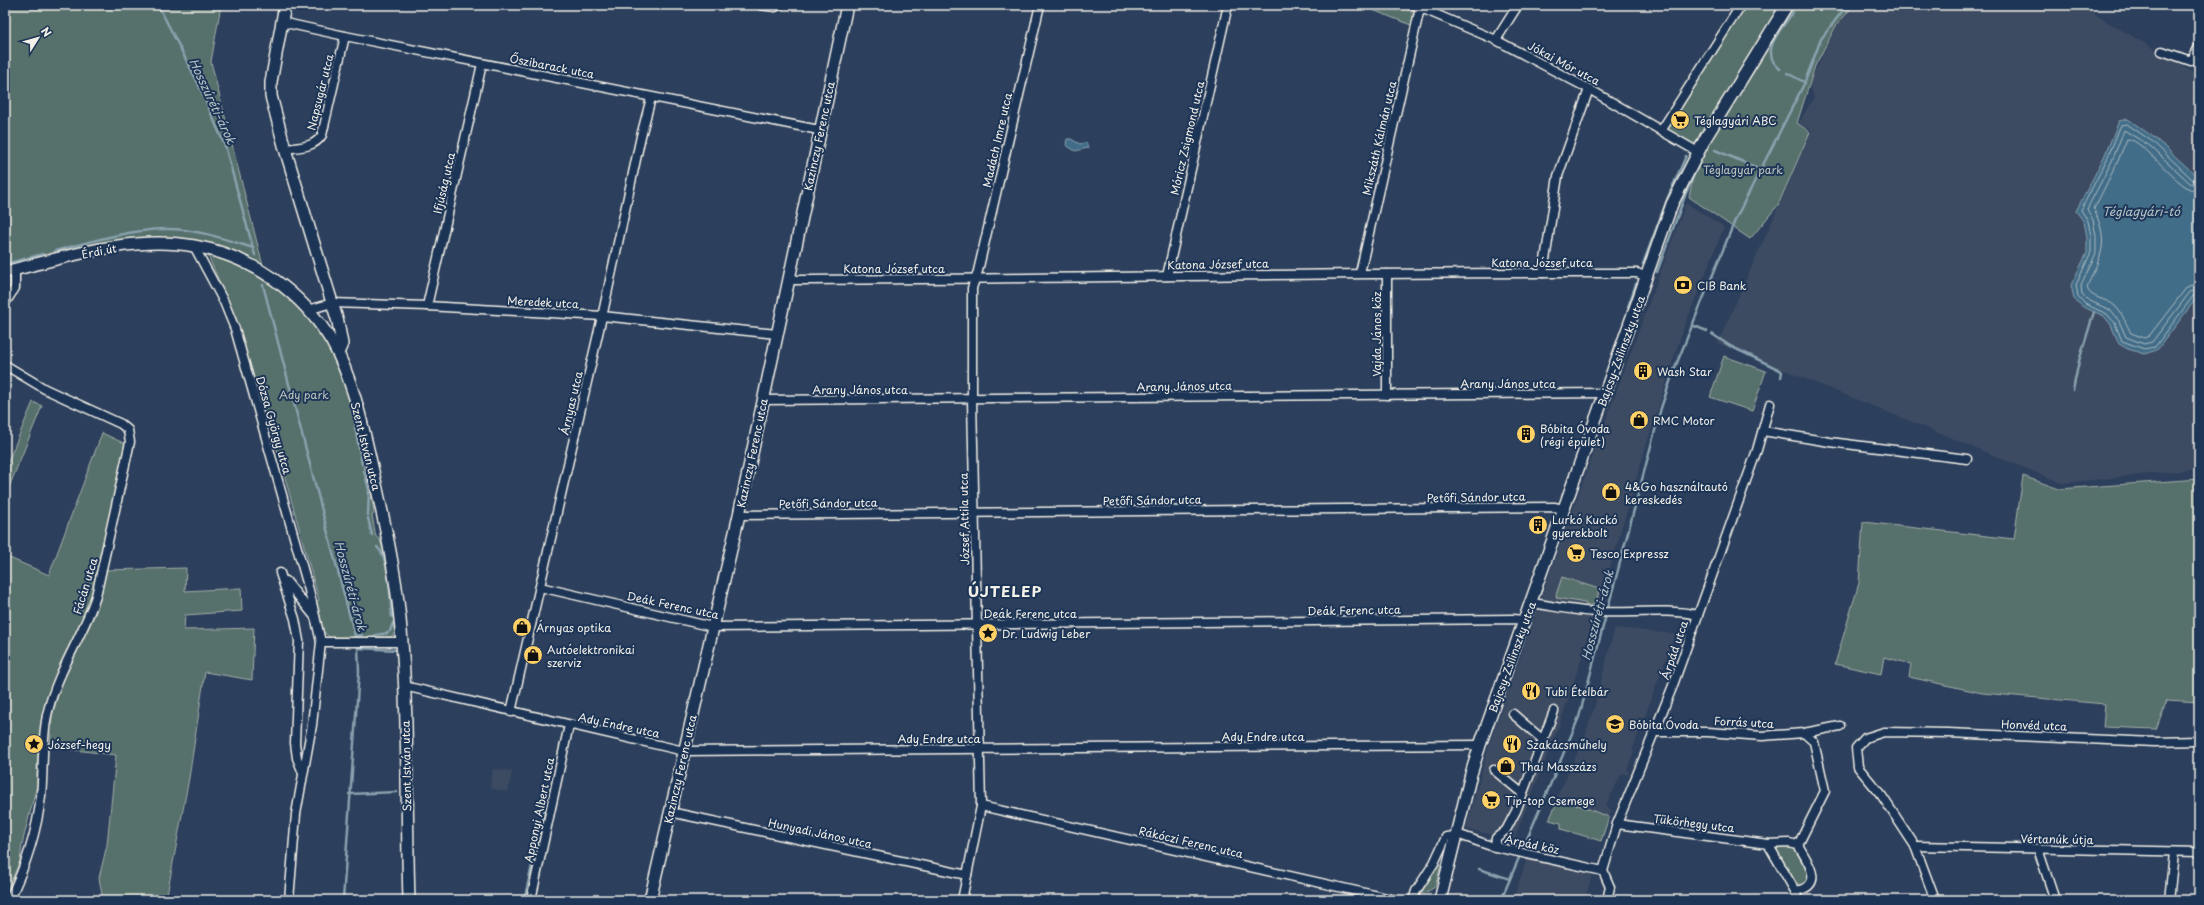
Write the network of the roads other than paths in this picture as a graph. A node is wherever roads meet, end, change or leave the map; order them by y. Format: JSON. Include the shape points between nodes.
{"nodes":[{"id":1,"x":284,"y":5,"type":"edge"},
{"id":2,"x":760,"y":5,"type":"edge"},
{"id":3,"x":779,"y":5,"type":"edge"},
{"id":4,"x":847,"y":5,"type":"edge"},
{"id":5,"x":1040,"y":5,"type":"edge"},
{"id":6,"x":1228,"y":5,"type":"edge"},
{"id":7,"x":1518,"y":5,"type":"edge"},
{"id":8,"x":1741,"y":5,"type":"edge"},
{"id":9,"x":1787,"y":5,"type":"edge"},
{"id":10,"x":1417,"y":6,"type":"edge"},
{"id":11,"x":281,"y":22,"type":"junction"},
{"id":12,"x":345,"y":36,"type":"junction"},
{"id":13,"x":1496,"y":40,"type":"junction"},
{"id":14,"x":2199,"y":47,"type":"edge"},
{"id":15,"x":2162,"y":51,"type":"dead end"},
{"id":16,"x":482,"y":64,"type":"junction"},
{"id":17,"x":1589,"y":88,"type":"junction"},
{"id":18,"x":651,"y":98,"type":"junction"},
{"id":19,"x":820,"y":130,"type":"junction"},
{"id":20,"x":1661,"y":131,"type":"junction"},
{"id":21,"x":285,"y":149,"type":"junction"},
{"id":22,"x":1698,"y":152,"type":"junction"},
{"id":23,"x":194,"y":246,"type":"junction"},
{"id":24,"x":10,"y":271,"type":"edge"},
{"id":25,"x":1360,"y":273,"type":"junction"},
{"id":26,"x":1543,"y":273,"type":"junction"},
{"id":27,"x":1387,"y":274,"type":"junction"},
{"id":28,"x":1167,"y":276,"type":"junction"},
{"id":29,"x":1648,"y":277,"type":"junction"},
{"id":30,"x":975,"y":279,"type":"junction"},
{"id":31,"x":788,"y":280,"type":"junction"},
{"id":32,"x":5,"y":303,"type":"edge"},
{"id":33,"x":332,"y":303,"type":"junction"},
{"id":34,"x":427,"y":306,"type":"junction"},
{"id":35,"x":308,"y":310,"type":"junction"},
{"id":36,"x":602,"y":316,"type":"junction"},
{"id":37,"x":777,"y":334,"type":"junction"},
{"id":38,"x":338,"y":353,"type":"junction"},
{"id":39,"x":5,"y":365,"type":"edge"},
{"id":40,"x":1606,"y":393,"type":"junction"},
{"id":41,"x":1387,"y":395,"type":"junction"},
{"id":42,"x":763,"y":400,"type":"junction"},
{"id":43,"x":972,"y":400,"type":"junction"},
{"id":44,"x":1770,"y":404,"type":"dead end"},
{"id":45,"x":1763,"y":431,"type":"junction"},
{"id":46,"x":1967,"y":459,"type":"dead end"},
{"id":47,"x":1564,"y":510,"type":"junction"},
{"id":48,"x":975,"y":513,"type":"junction"},
{"id":49,"x":739,"y":515,"type":"junction"},
{"id":50,"x":280,"y":573,"type":"dead end"},
{"id":51,"x":283,"y":582,"type":"junction"},
{"id":52,"x":540,"y":587,"type":"junction"},
{"id":53,"x":1531,"y":603,"type":"junction"},
{"id":54,"x":1698,"y":615,"type":"junction"},
{"id":55,"x":316,"y":617,"type":"junction"},
{"id":56,"x":1524,"y":620,"type":"junction"},
{"id":57,"x":978,"y":625,"type":"junction"},
{"id":58,"x":713,"y":627,"type":"junction"},
{"id":59,"x":321,"y":642,"type":"junction"},
{"id":60,"x":402,"y":642,"type":"junction"},
{"id":61,"x":404,"y":686,"type":"junction"},
{"id":62,"x":1554,"y":711,"type":"dead end"},
{"id":63,"x":511,"y":712,"type":"junction"},
{"id":64,"x":1513,"y":714,"type":"dead end"},
{"id":65,"x":569,"y":726,"type":"junction"},
{"id":66,"x":1840,"y":726,"type":"dead end"},
{"id":67,"x":1656,"y":732,"type":"junction"},
{"id":68,"x":1804,"y":733,"type":"junction"},
{"id":69,"x":1544,"y":740,"type":"junction"},
{"id":70,"x":2199,"y":741,"type":"edge"},
{"id":71,"x":1480,"y":745,"type":"junction"},
{"id":72,"x":981,"y":749,"type":"junction"},
{"id":73,"x":684,"y":751,"type":"junction"},
{"id":74,"x":1494,"y":770,"type":"dead end"},
{"id":75,"x":303,"y":773,"type":"junction"},
{"id":76,"x":1523,"y":794,"type":"junction"},
{"id":77,"x":982,"y":806,"type":"junction"},
{"id":78,"x":670,"y":812,"type":"junction"},
{"id":79,"x":1617,"y":824,"type":"junction"},
{"id":80,"x":1456,"y":835,"type":"junction"},
{"id":81,"x":1768,"y":844,"type":"junction"},
{"id":82,"x":1798,"y":845,"type":"junction"},
{"id":83,"x":1914,"y":846,"type":"junction"},
{"id":84,"x":1495,"y":847,"type":"junction"},
{"id":85,"x":2038,"y":849,"type":"junction"},
{"id":86,"x":2199,"y":852,"type":"edge"},
{"id":87,"x":2174,"y":853,"type":"junction"},
{"id":88,"x":1604,"y":871,"type":"junction"},
{"id":89,"x":967,"y":875,"type":"junction"},
{"id":90,"x":1795,"y":891,"type":"junction"},
{"id":91,"x":9,"y":900,"type":"edge"},
{"id":92,"x":289,"y":900,"type":"edge"},
{"id":93,"x":409,"y":900,"type":"edge"},
{"id":94,"x":531,"y":900,"type":"edge"},
{"id":95,"x":650,"y":900,"type":"edge"},
{"id":96,"x":962,"y":900,"type":"edge"},
{"id":97,"x":1396,"y":900,"type":"edge"},
{"id":98,"x":1413,"y":900,"type":"edge"},
{"id":99,"x":1440,"y":900,"type":"edge"},
{"id":100,"x":1607,"y":900,"type":"edge"},
{"id":101,"x":1798,"y":900,"type":"edge"},
{"id":102,"x":1935,"y":900,"type":"edge"},
{"id":103,"x":2055,"y":900,"type":"edge"},
{"id":104,"x":2169,"y":900,"type":"edge"}],
"edges":[{"from":1,"to":11,"type":"main road","name":"Szent István utca"},
{"from":2,"to":3,"type":"street"},
{"from":4,"to":19,"type":"main road","name":"Kazinczy Ferenc utca"},
{"from":5,"to":30,"type":"street","name":"Madách Imre utca"},
{"from":6,"to":28,"type":"street","name":"Móricz Zsigmond utca"},
{"from":7,"to":13,"type":"street"},
{"from":8,"to":20,"type":"street"},
{"from":9,"to":22,"type":"main road","name":"Bajcsy-Zsilinszky utca","via":[[1750,62]]},
{"from":10,"to":13,"type":"street","name":"Jókai Mór utca"},
{"from":10,"to":25,"type":"street","name":"Mikszáth Kálmán utca"},
{"from":11,"to":12,"type":"street","name":"Őszibarack utca"},
{"from":11,"to":21,"type":"main road","name":"Szent István utca","via":[[271,96]]},
{"from":12,"to":16,"type":"street","name":"Őszibarack utca"},
{"from":12,"to":21,"type":"street","name":"Napsugár utca","via":[[322,135],[317,142],[310,145]]},
{"from":13,"to":17,"type":"street","name":"Jókai Mór utca"},
{"from":14,"to":15,"type":"street","via":[[2190,61]]},
{"from":16,"to":18,"type":"street","name":"Őszibarack utca"},
{"from":16,"to":34,"type":"street","name":"Ifjúság utca"},
{"from":17,"to":20,"type":"street","name":"Jókai Mór utca"},
{"from":17,"to":26,"type":"street","via":[[1558,176]]},
{"from":18,"to":19,"type":"street","name":"Őszibarack utca"},
{"from":18,"to":36,"type":"street","name":"Árnyas utca"},
{"from":19,"to":31,"type":"main road","name":"Kazinczy Ferenc utca"},
{"from":20,"to":22,"type":"street","name":"Jókai Mór utca"},
{"from":21,"to":33,"type":"main road","name":"Szent István utca"},
{"from":22,"to":29,"type":"main road","name":"Bajcsy-Zsilinszky utca","via":[[1672,204]]},
{"from":23,"to":24,"type":"main road","name":"Érdi út","via":[[150,243],[125,245]]},
{"from":23,"to":35,"type":"main road","name":"Érdi út","via":[[232,257],[269,274]]},
{"from":23,"to":55,"type":"street","name":"Dózsa György utca","via":[[224,302],[235,329]]},
{"from":24,"to":32,"type":"street","via":[[15,288]]},
{"from":25,"to":27,"type":"street","name":"Katona József utca"},
{"from":25,"to":28,"type":"street","name":"Katona József utca"},
{"from":26,"to":27,"type":"street","name":"Katona József utca"},
{"from":26,"to":29,"type":"street","name":"Katona József utca","via":[[1633,273]]},
{"from":27,"to":41,"type":"street","name":"Vajda János köz"},
{"from":28,"to":30,"type":"street","name":"Katona József utca"},
{"from":29,"to":40,"type":"main road","name":"Bajcsy-Zsilinszky utca"},
{"from":30,"to":31,"type":"street","name":"Katona József utca"},
{"from":30,"to":43,"type":"street","name":"József Attila utca","via":[[972,288]]},
{"from":31,"to":37,"type":"main road","name":"Kazinczy Ferenc utca"},
{"from":33,"to":34,"type":"street","name":"Meredek utca"},
{"from":33,"to":35,"type":"street","name":"Meredek utca"},
{"from":33,"to":38,"type":"main road","name":"Szent István utca","via":[[342,344]]},
{"from":34,"to":36,"type":"street","name":"Meredek utca"},
{"from":35,"to":38,"type":"main road","name":"Érdi út"},
{"from":36,"to":37,"type":"street","name":"Meredek utca"},
{"from":36,"to":52,"type":"street","name":"Árnyas utca"},
{"from":37,"to":42,"type":"main road","name":"Kazinczy Ferenc utca"},
{"from":38,"to":60,"type":"main road","name":"Szent István utca","via":[[356,404],[379,496],[396,584]]},
{"from":39,"to":91,"type":"street","name":"Fácán utca","via":[[45,389],[121,424],[128,430],[130,442],[96,596],[51,698],[44,737],[40,810]]},
{"from":40,"to":41,"type":"street","name":"Arany János utca"},
{"from":40,"to":47,"type":"main road","name":"Bajcsy-Zsilinszky utca"},
{"from":41,"to":43,"type":"street","name":"Arany János utca"},
{"from":42,"to":43,"type":"street","name":"Arany János utca"},
{"from":42,"to":49,"type":"main road","name":"Kazinczy Ferenc utca"},
{"from":43,"to":48,"type":"street","name":"József Attila utca"},
{"from":44,"to":45,"type":"street","name":"Árpád utca"},
{"from":45,"to":46,"type":"street"},
{"from":45,"to":54,"type":"street","name":"Árpád utca"},
{"from":47,"to":48,"type":"street","name":"Petőfi Sándor utca","via":[[1554,507]]},
{"from":47,"to":53,"type":"main road","name":"Bajcsy-Zsilinszky utca"},
{"from":48,"to":49,"type":"street","name":"Petőfi Sándor utca"},
{"from":48,"to":57,"type":"street","name":"József Attila utca"},
{"from":49,"to":58,"type":"main road","name":"Kazinczy Ferenc utca"},
{"from":50,"to":51,"type":"street","name":"Dózsa György utca"},
{"from":51,"to":55,"type":"street","name":"Dózsa György utca","via":[[286,581]]},
{"from":51,"to":75,"type":"street","name":"Dózsa György utca","via":[[295,619],[299,642],[296,743],[297,758]]},
{"from":52,"to":58,"type":"street","name":"Deák Ferenc utca"},
{"from":52,"to":63,"type":"street","name":"Árnyas utca"},
{"from":53,"to":54,"type":"street","via":[[1598,613],[1680,612]]},
{"from":53,"to":56,"type":"main road","name":"Bajcsy-Zsilinszky utca"},
{"from":54,"to":67,"type":"street","name":"Árpád utca"},
{"from":55,"to":59,"type":"street","name":"Dózsa György utca"},
{"from":56,"to":57,"type":"street","name":"Deák Ferenc utca"},
{"from":56,"to":71,"type":"main road","name":"Bajcsy-Zsilinszky utca"},
{"from":57,"to":58,"type":"street","name":"Deák Ferenc utca"},
{"from":57,"to":72,"type":"street","name":"József Attila utca"},
{"from":58,"to":73,"type":"main road","name":"Kazinczy Ferenc utca"},
{"from":59,"to":60,"type":"street"},
{"from":59,"to":75,"type":"street","name":"Dózsa György utca","via":[[312,725]]},
{"from":60,"to":61,"type":"main road","name":"Szent István utca"},
{"from":61,"to":63,"type":"street","name":"Ady Endre utca"},
{"from":61,"to":93,"type":"main road","name":"Szent István utca"},
{"from":62,"to":69,"type":"street"},
{"from":63,"to":65,"type":"street","name":"Ady Endre utca"},
{"from":64,"to":69,"type":"street"},
{"from":65,"to":73,"type":"street","name":"Ady Endre utca"},
{"from":65,"to":94,"type":"street","name":"Apponyi Albert utca"},
{"from":66,"to":68,"type":"street","name":"Forrás utca"},
{"from":67,"to":68,"type":"street","name":"Forrás utca","via":[[1762,736]]},
{"from":67,"to":79,"type":"street","name":"Árpád utca"},
{"from":68,"to":82,"type":"street","via":[[1814,742],[1825,791]]},
{"from":69,"to":76,"type":"street"},
{"from":70,"to":83,"type":"street","name":"Honvéd utca","via":[[2155,742],[1884,732],[1869,736],[1858,744],[1856,762],[1882,796]]},
{"from":71,"to":72,"type":"street","name":"Ady Endre utca"},
{"from":71,"to":80,"type":"main road","name":"Bajcsy-Zsilinszky utca"},
{"from":72,"to":73,"type":"street","name":"Ady Endre utca"},
{"from":72,"to":77,"type":"street","name":"József Attila utca"},
{"from":73,"to":78,"type":"main road","name":"Kazinczy Ferenc utca"},
{"from":74,"to":76,"type":"street"},
{"from":75,"to":92,"type":"street","name":"Dózsa György utca","via":[[296,814]]},
{"from":76,"to":84,"type":"street","via":[[1506,830],[1496,838]]},
{"from":77,"to":89,"type":"street","name":"József Attila utca"},
{"from":77,"to":97,"type":"street","name":"Rákóczi Ferenc utca"},
{"from":78,"to":89,"type":"street","name":"Hunyadi János utca"},
{"from":78,"to":95,"type":"main road","name":"Kazinczy Ferenc utca"},
{"from":79,"to":81,"type":"street","name":"Tükörhegy utca"},
{"from":79,"to":88,"type":"street","name":"Árpád utca"},
{"from":80,"to":84,"type":"street","name":"Árpád köz"},
{"from":80,"to":98,"type":"street","via":[[1446,837]]},
{"from":80,"to":99,"type":"main road","name":"Bajcsy-Zsilinszky utca"},
{"from":81,"to":82,"type":"street","name":"Tükörhegy utca"},
{"from":81,"to":90,"type":"street"},
{"from":82,"to":90,"type":"street","via":[[1813,878],[1808,886]]},
{"from":83,"to":85,"type":"street","name":"Vértanúk útja"},
{"from":83,"to":102,"type":"street"},
{"from":84,"to":88,"type":"street","name":"Árpád köz"},
{"from":85,"to":87,"type":"street","name":"Vértanúk útja"},
{"from":85,"to":103,"type":"street"},
{"from":86,"to":87,"type":"street","name":"Vértanúk útja"},
{"from":87,"to":104,"type":"street"},
{"from":88,"to":100,"type":"street","via":[[1610,887]]},
{"from":89,"to":96,"type":"street","name":"József Attila utca"},
{"from":90,"to":101,"type":"street"}]}
